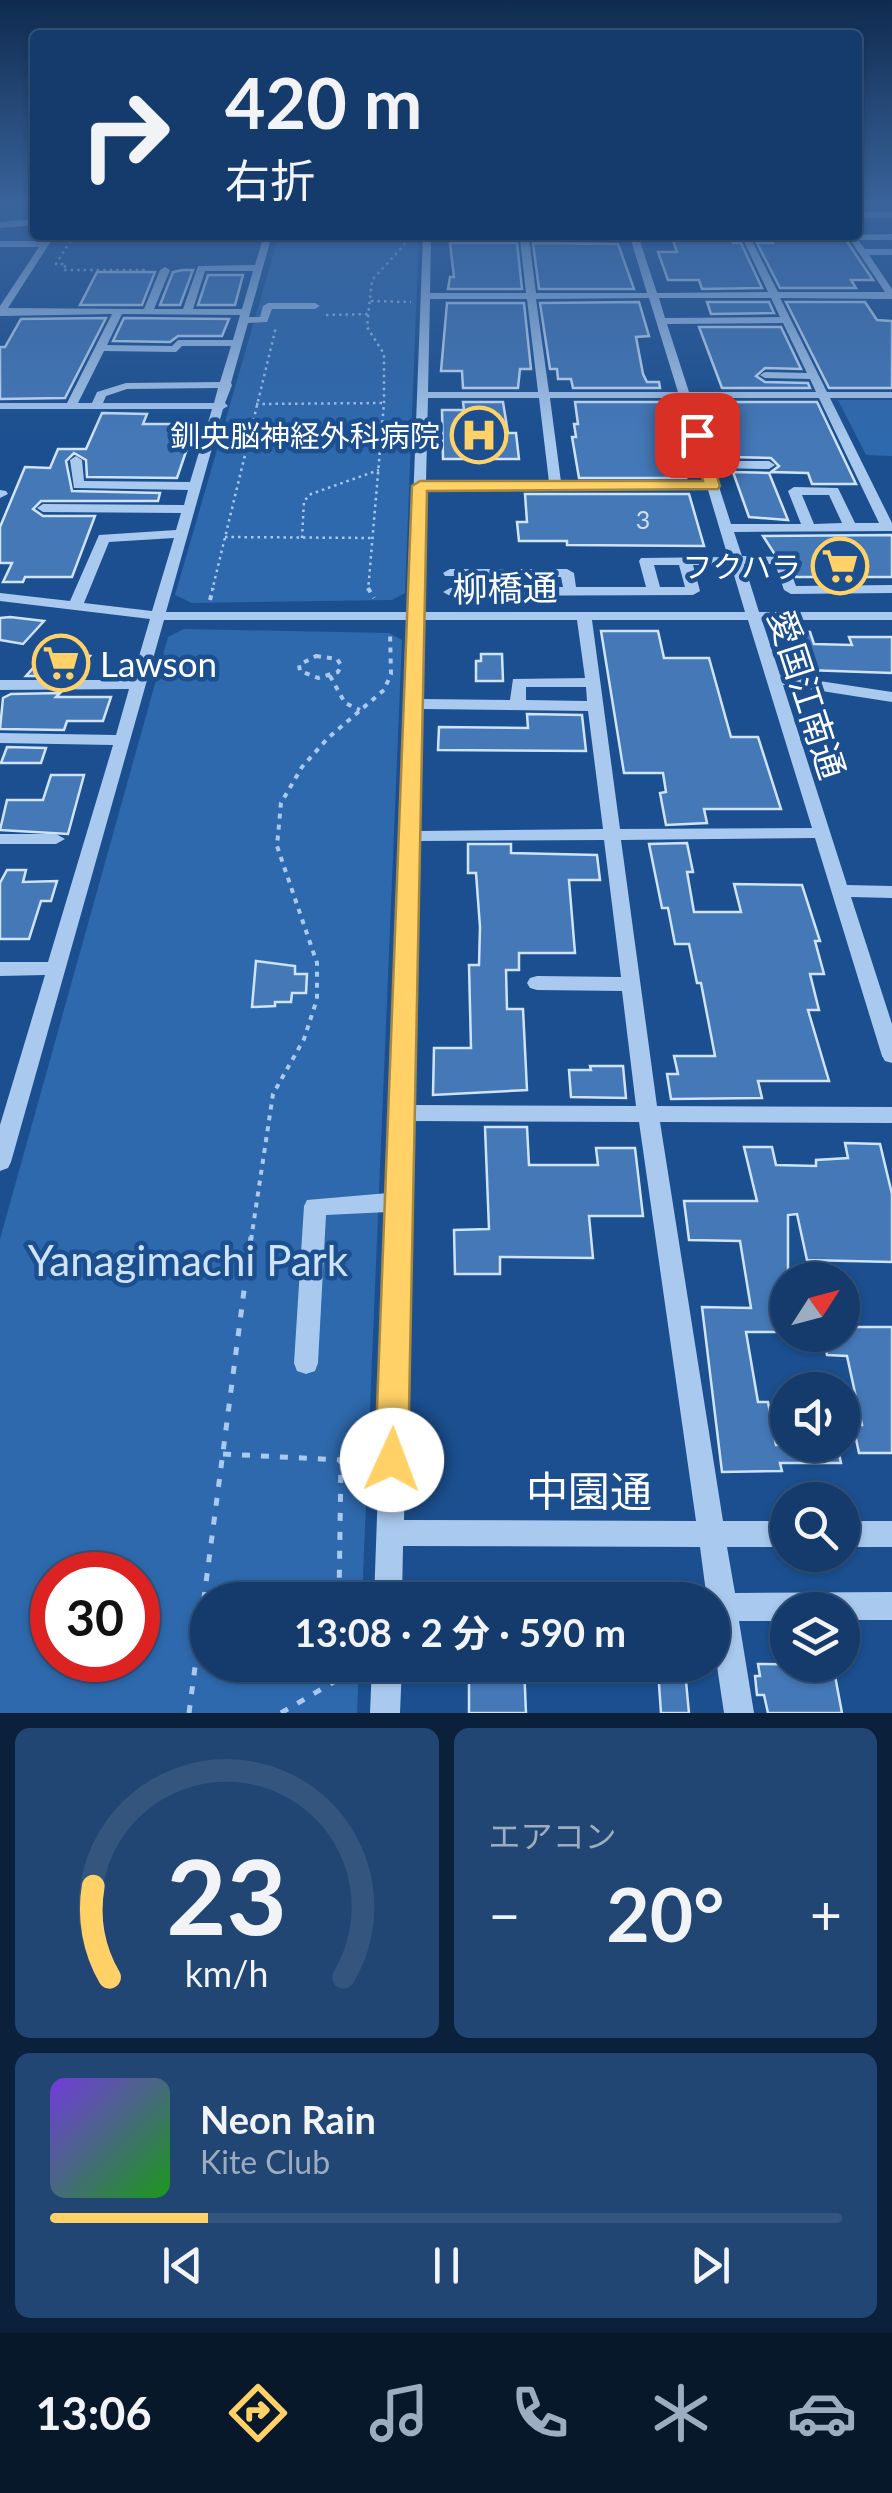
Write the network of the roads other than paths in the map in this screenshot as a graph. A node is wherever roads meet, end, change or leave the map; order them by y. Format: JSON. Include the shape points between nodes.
{"nodes":[{"id":1,"x":20,"y":282,"type":"edge"},
{"id":2,"x":160,"y":282,"type":"edge"},
{"id":3,"x":197,"y":282,"type":"edge"},
{"id":4,"x":255,"y":282,"type":"edge"},
{"id":5,"x":426,"y":282,"type":"edge"},
{"id":6,"x":532,"y":282,"type":"edge"},
{"id":7,"x":649,"y":282,"type":"edge"},
{"id":8,"x":768,"y":282,"type":"edge"},
{"id":9,"x":534,"y":296,"type":"junction"},
{"id":10,"x":653,"y":296,"type":"junction"},
{"id":11,"x":775,"y":296,"type":"junction"},
{"id":12,"x":892,"y":296,"type":"edge"},
{"id":13,"x":426,"y":300,"type":"junction"},
{"id":14,"x":315,"y":306,"type":"dead end"},
{"id":15,"x":119,"y":311,"type":"junction"},
{"id":16,"x":148,"y":311,"type":"junction"},
{"id":17,"x":188,"y":311,"type":"junction"},
{"id":18,"x":0,"y":312,"type":"edge"},
{"id":19,"x":245,"y":316,"type":"junction"},
{"id":20,"x":787,"y":320,"type":"junction"},
{"id":21,"x":661,"y":321,"type":"junction"},
{"id":22,"x":238,"y":343,"type":"junction"},
{"id":23,"x":100,"y":348,"type":"junction"},
{"id":24,"x":764,"y":376,"type":"dead end"},
{"id":25,"x":816,"y":376,"type":"junction"},
{"id":26,"x":227,"y":385,"type":"junction"},
{"id":27,"x":542,"y":394,"type":"junction"},
{"id":28,"x":422,"y":395,"type":"junction"},
{"id":29,"x":826,"y":395,"type":"junction"},
{"id":30,"x":892,"y":395,"type":"edge"},
{"id":31,"x":685,"y":396,"type":"junction"},
{"id":32,"x":0,"y":406,"type":"edge"},
{"id":33,"x":71,"y":406,"type":"junction"},
{"id":34,"x":96,"y":406,"type":"junction"},
{"id":35,"x":222,"y":406,"type":"junction"},
{"id":36,"x":76,"y":460,"type":"dead end"},
{"id":37,"x":705,"y":464,"type":"junction"},
{"id":38,"x":769,"y":464,"type":"dead end"},
{"id":39,"x":197,"y":486,"type":"junction"},
{"id":40,"x":420,"y":486,"type":"junction"},
{"id":41,"x":555,"y":486,"type":"junction"},
{"id":42,"x":712,"y":486,"type":"junction"},
{"id":43,"x":43,"y":508,"type":"dead end"},
{"id":44,"x":190,"y":509,"type":"junction"},
{"id":45,"x":850,"y":527,"type":"junction"},
{"id":46,"x":890,"y":527,"type":"edge"},
{"id":47,"x":727,"y":528,"type":"junction"},
{"id":48,"x":809,"y":528,"type":"junction"},
{"id":49,"x":182,"y":534,"type":"junction"},
{"id":50,"x":685,"y":561,"type":"junction"},
{"id":51,"x":736,"y":561,"type":"junction"},
{"id":52,"x":450,"y":573,"type":"dead end"},
{"id":53,"x":608,"y":574,"type":"dead end"},
{"id":54,"x":892,"y":589,"type":"edge"},
{"id":55,"x":570,"y":591,"type":"junction"},
{"id":56,"x":609,"y":591,"type":"junction"},
{"id":57,"x":654,"y":591,"type":"junction"},
{"id":58,"x":450,"y":592,"type":"dead end"},
{"id":59,"x":520,"y":592,"type":"junction"},
{"id":60,"x":0,"y":597,"type":"edge"},
{"id":61,"x":75,"y":607,"type":"junction"},
{"id":62,"x":158,"y":616,"type":"junction"},
{"id":63,"x":520,"y":616,"type":"junction"},
{"id":64,"x":584,"y":616,"type":"junction"},
{"id":65,"x":613,"y":616,"type":"junction"},
{"id":66,"x":892,"y":616,"type":"edge"},
{"id":67,"x":752,"y":617,"type":"junction"},
{"id":68,"x":418,"y":618,"type":"junction"},
{"id":69,"x":774,"y":679,"type":"junction"},
{"id":70,"x":138,"y":684,"type":"junction"},
{"id":71,"x":0,"y":685,"type":"edge"},
{"id":72,"x":593,"y":695,"type":"junction"},
{"id":73,"x":892,"y":697,"type":"edge"},
{"id":74,"x":414,"y":704,"type":"junction"},
{"id":75,"x":0,"y":738,"type":"edge"},
{"id":76,"x":122,"y":740,"type":"junction"},
{"id":77,"x":610,"y":834,"type":"junction"},
{"id":78,"x":822,"y":834,"type":"junction"},
{"id":79,"x":410,"y":836,"type":"junction"},
{"id":80,"x":0,"y":839,"type":"edge"},
{"id":81,"x":56,"y":840,"type":"dead end"},
{"id":82,"x":840,"y":891,"type":"junction"},
{"id":83,"x":892,"y":892,"type":"edge"},
{"id":84,"x":0,"y":968,"type":"edge"},
{"id":85,"x":57,"y":968,"type":"junction"},
{"id":86,"x":537,"y":983,"type":"dead end"},
{"id":87,"x":630,"y":984,"type":"junction"},
{"id":88,"x":892,"y":1056,"type":"edge"},
{"id":89,"x":402,"y":1113,"type":"junction"},
{"id":90,"x":648,"y":1114,"type":"junction"},
{"id":91,"x":892,"y":1115,"type":"edge"},
{"id":92,"x":0,"y":1162,"type":"edge"},
{"id":93,"x":400,"y":1202,"type":"junction"},
{"id":94,"x":306,"y":1362,"type":"dead end"},
{"id":95,"x":389,"y":1533,"type":"junction"},
{"id":96,"x":713,"y":1534,"type":"junction"},
{"id":97,"x":770,"y":1534,"type":"edge"},
{"id":98,"x":860,"y":1534,"type":"edge"},
{"id":99,"x":892,"y":1534,"type":"edge"},
{"id":100,"x":388,"y":1582,"type":"edge"},
{"id":101,"x":717,"y":1582,"type":"edge"},
{"id":102,"x":892,"y":1606,"type":"edge"},
{"id":103,"x":730,"y":1607,"type":"edge"},
{"id":104,"x":730,"y":1665,"type":"edge"},
{"id":105,"x":386,"y":1682,"type":"edge"},
{"id":106,"x":385,"y":1713,"type":"edge"},
{"id":107,"x":739,"y":1713,"type":"edge"}],
"edges":[{"from":1,"to":18,"type":"street"},
{"from":2,"to":16,"type":"street"},
{"from":3,"to":17,"type":"street"},
{"from":4,"to":19,"type":"street"},
{"from":5,"to":13,"type":"street"},
{"from":6,"to":9,"type":"street"},
{"from":7,"to":10,"type":"street","name":"愛国江南通"},
{"from":8,"to":11,"type":"street"},
{"from":9,"to":10,"type":"street"},
{"from":9,"to":13,"type":"street"},
{"from":9,"to":27,"type":"street"},
{"from":10,"to":11,"type":"street"},
{"from":10,"to":21,"type":"street","name":"愛国江南通"},
{"from":11,"to":12,"type":"street"},
{"from":11,"to":20,"type":"street"},
{"from":13,"to":28,"type":"street"},
{"from":14,"to":19,"type":"street","via":[[268,306],[264,320]]},
{"from":15,"to":16,"type":"street"},
{"from":15,"to":18,"type":"street"},
{"from":15,"to":23,"type":"street"},
{"from":16,"to":17,"type":"street"},
{"from":17,"to":19,"type":"street"},
{"from":19,"to":22,"type":"street"},
{"from":20,"to":21,"type":"street"},
{"from":20,"to":25,"type":"street"},
{"from":21,"to":31,"type":"street","name":"愛国江南通"},
{"from":22,"to":23,"type":"street"},
{"from":22,"to":26,"type":"street"},
{"from":23,"to":33,"type":"street"},
{"from":24,"to":25,"type":"street"},
{"from":25,"to":29,"type":"street"},
{"from":26,"to":34,"type":"street","via":[[126,386],[101,394]]},
{"from":26,"to":35,"type":"street"},
{"from":27,"to":28,"type":"street"},
{"from":27,"to":31,"type":"street"},
{"from":27,"to":41,"type":"street"},
{"from":28,"to":40,"type":"street"},
{"from":29,"to":30,"type":"street"},
{"from":29,"to":31,"type":"street"},
{"from":29,"to":46,"type":"street"},
{"from":31,"to":37,"type":"street","name":"愛国江南通"},
{"from":32,"to":33,"type":"street"},
{"from":33,"to":34,"type":"street"},
{"from":34,"to":35,"type":"street"},
{"from":35,"to":39,"type":"street"},
{"from":36,"to":39,"type":"street","via":[[78,485]]},
{"from":37,"to":38,"type":"street"},
{"from":37,"to":42,"type":"street","name":"愛国江南通"},
{"from":39,"to":44,"type":"street"},
{"from":40,"to":41,"type":"street"},
{"from":40,"to":68,"type":"street"},
{"from":41,"to":42,"type":"street"},
{"from":42,"to":47,"type":"street","name":"愛国江南通"},
{"from":43,"to":44,"type":"street"},
{"from":44,"to":49,"type":"street"},
{"from":45,"to":46,"type":"street"},
{"from":45,"to":48,"type":"street"},
{"from":45,"to":48,"type":"street","via":[[834,491],[794,491]]},
{"from":47,"to":48,"type":"street"},
{"from":47,"to":51,"type":"street","name":"愛国江南通"},
{"from":49,"to":61,"type":"street","via":[[104,538]]},
{"from":49,"to":62,"type":"street"},
{"from":50,"to":51,"type":"street"},
{"from":50,"to":57,"type":"street","via":[[646,561]]},
{"from":50,"to":57,"type":"street","via":[[694,590]]},
{"from":51,"to":54,"type":"street","via":[[780,560],[791,590]]},
{"from":51,"to":67,"type":"street","name":"愛国江南通"},
{"from":52,"to":55,"type":"street","via":[[567,572]]},
{"from":53,"to":56,"type":"street"},
{"from":55,"to":56,"type":"street"},
{"from":55,"to":59,"type":"street"},
{"from":56,"to":57,"type":"street"},
{"from":56,"to":65,"type":"street"},
{"from":58,"to":59,"type":"street"},
{"from":59,"to":63,"type":"street"},
{"from":60,"to":61,"type":"street","name":"柳橋通"},
{"from":61,"to":62,"type":"street","name":"柳橋通"},
{"from":62,"to":68,"type":"street","name":"柳橋通"},
{"from":62,"to":70,"type":"street"},
{"from":63,"to":64,"type":"street","name":"柳橋通"},
{"from":63,"to":68,"type":"street","name":"柳橋通"},
{"from":64,"to":65,"type":"street","name":"柳橋通"},
{"from":64,"to":72,"type":"street"},
{"from":65,"to":67,"type":"street","name":"柳橋通"},
{"from":66,"to":67,"type":"street","name":"柳橋通"},
{"from":67,"to":69,"type":"street","name":"愛国江南通"},
{"from":68,"to":74,"type":"street"},
{"from":69,"to":73,"type":"street"},
{"from":69,"to":78,"type":"street","name":"愛国江南通"},
{"from":70,"to":71,"type":"street"},
{"from":70,"to":76,"type":"street"},
{"from":72,"to":74,"type":"street","via":[[518,705]]},
{"from":72,"to":77,"type":"street"},
{"from":74,"to":79,"type":"street"},
{"from":75,"to":76,"type":"street"},
{"from":76,"to":85,"type":"street"},
{"from":77,"to":78,"type":"street"},
{"from":77,"to":79,"type":"street"},
{"from":77,"to":87,"type":"street"},
{"from":78,"to":82,"type":"street","name":"愛国江南通"},
{"from":79,"to":89,"type":"street"},
{"from":80,"to":81,"type":"street"},
{"from":82,"to":83,"type":"street"},
{"from":82,"to":88,"type":"street","name":"愛国江南通"},
{"from":84,"to":85,"type":"street"},
{"from":85,"to":92,"type":"street"},
{"from":86,"to":87,"type":"street"},
{"from":87,"to":90,"type":"street"},
{"from":89,"to":90,"type":"street"},
{"from":89,"to":93,"type":"street"},
{"from":90,"to":91,"type":"street"},
{"from":90,"to":96,"type":"street"},
{"from":93,"to":94,"type":"street","via":[[316,1206]]},
{"from":93,"to":95,"type":"street"},
{"from":95,"to":96,"type":"street","name":"中園通"},
{"from":95,"to":100,"type":"street"},
{"from":96,"to":97,"type":"street","name":"中園通"},
{"from":96,"to":101,"type":"street"},
{"from":98,"to":99,"type":"street"},
{"from":102,"to":103,"type":"street"},
{"from":104,"to":107,"type":"street"},
{"from":105,"to":106,"type":"street"}]}
